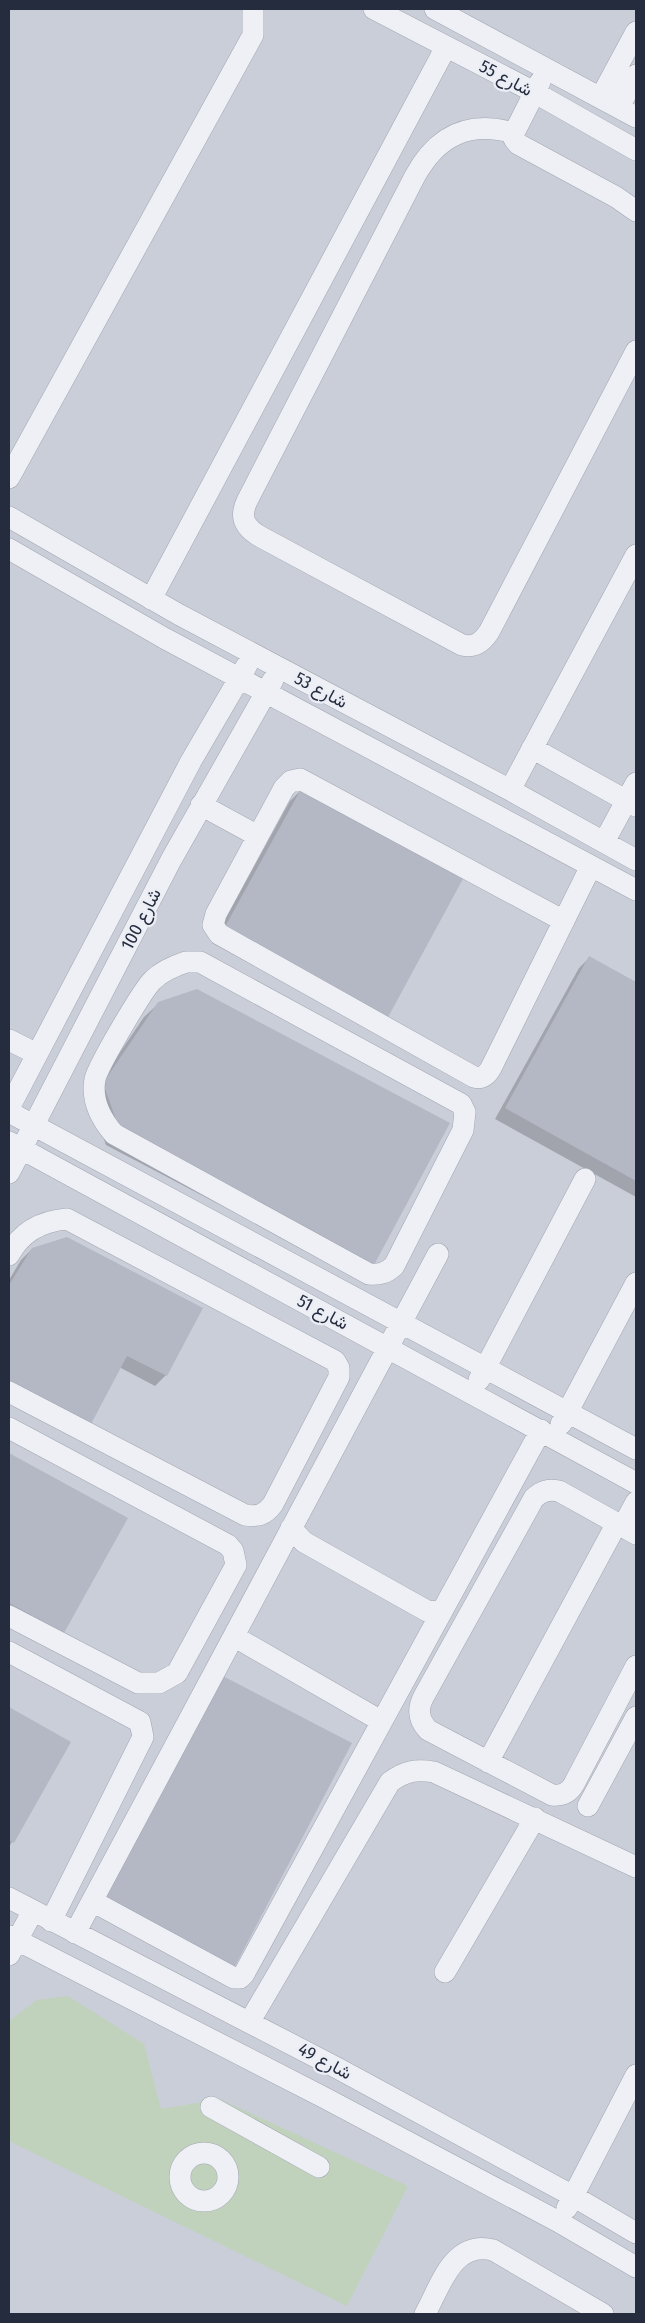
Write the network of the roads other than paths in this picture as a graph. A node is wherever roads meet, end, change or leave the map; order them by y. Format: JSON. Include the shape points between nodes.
{"nodes":[{"id":1,"x":253,"y":9,"type":"edge"},
{"id":2,"x":374,"y":9,"type":"edge"},
{"id":3,"x":434,"y":9,"type":"edge"},
{"id":4,"x":636,"y":32,"type":"edge"},
{"id":5,"x":446,"y":47,"type":"junction"},
{"id":6,"x":547,"y":68,"type":"junction"},
{"id":7,"x":636,"y":75,"type":"edge"},
{"id":8,"x":534,"y":92,"type":"junction"},
{"id":9,"x":618,"y":107,"type":"edge"},
{"id":10,"x":514,"y":133,"type":"junction"},
{"id":11,"x":636,"y":150,"type":"edge"},
{"id":12,"x":636,"y":211,"type":"edge"},
{"id":13,"x":636,"y":351,"type":"edge"},
{"id":14,"x":14,"y":455,"type":"edge"},
{"id":15,"x":9,"y":478,"type":"edge"},
{"id":16,"x":9,"y":517,"type":"edge"},
{"id":17,"x":9,"y":549,"type":"edge"},
{"id":18,"x":636,"y":555,"type":"edge"},
{"id":19,"x":151,"y":599,"type":"junction"},
{"id":20,"x":253,"y":654,"type":"junction"},
{"id":21,"x":279,"y":668,"type":"junction"},
{"id":22,"x":241,"y":678,"type":"junction"},
{"id":23,"x":266,"y":691,"type":"junction"},
{"id":24,"x":532,"y":748,"type":"junction"},
{"id":25,"x":510,"y":790,"type":"junction"},
{"id":26,"x":633,"y":796,"type":"edge"},
{"id":27,"x":201,"y":804,"type":"junction"},
{"id":28,"x":258,"y":836,"type":"junction"},
{"id":29,"x":604,"y":842,"type":"junction"},
{"id":30,"x":636,"y":860,"type":"edge"},
{"id":31,"x":591,"y":866,"type":"junction"},
{"id":32,"x":636,"y":890,"type":"edge"},
{"id":33,"x":564,"y":921,"type":"junction"},
{"id":34,"x":92,"y":1016,"type":"junction"},
{"id":35,"x":121,"y":1031,"type":"junction"},
{"id":36,"x":9,"y":1040,"type":"edge"},
{"id":37,"x":37,"y":1054,"type":"junction"},
{"id":38,"x":9,"y":1108,"type":"edge"},
{"id":39,"x":9,"y":1112,"type":"edge"},
{"id":40,"x":34,"y":1125,"type":"junction"},
{"id":41,"x":15,"y":1145,"type":"edge"},
{"id":42,"x":9,"y":1173,"type":"edge"},
{"id":43,"x":585,"y":1179,"type":"dead end"},
{"id":44,"x":438,"y":1254,"type":"dead end"},
{"id":45,"x":9,"y":1255,"type":"edge"},
{"id":46,"x":636,"y":1283,"type":"edge"},
{"id":47,"x":400,"y":1322,"type":"junction"},
{"id":48,"x":386,"y":1346,"type":"junction"},
{"id":49,"x":485,"y":1368,"type":"junction"},
{"id":50,"x":9,"y":1392,"type":"edge"},
{"id":51,"x":472,"y":1393,"type":"junction"},
{"id":52,"x":568,"y":1412,"type":"junction"},
{"id":53,"x":9,"y":1428,"type":"edge"},
{"id":54,"x":548,"y":1434,"type":"junction"},
{"id":55,"x":636,"y":1449,"type":"edge"},
{"id":56,"x":636,"y":1483,"type":"edge"},
{"id":57,"x":636,"y":1502,"type":"edge"},
{"id":58,"x":291,"y":1528,"type":"junction"},
{"id":59,"x":625,"y":1528,"type":"edge"},
{"id":60,"x":441,"y":1610,"type":"junction"},
{"id":61,"x":9,"y":1616,"type":"edge"},
{"id":62,"x":234,"y":1638,"type":"junction"},
{"id":63,"x":9,"y":1652,"type":"edge"},
{"id":64,"x":636,"y":1666,"type":"edge"},
{"id":65,"x":636,"y":1717,"type":"edge"},
{"id":66,"x":381,"y":1721,"type":"junction"},
{"id":67,"x":488,"y":1762,"type":"junction"},
{"id":68,"x":588,"y":1806,"type":"dead end"},
{"id":69,"x":535,"y":1818,"type":"junction"},
{"id":70,"x":636,"y":1867,"type":"edge"},
{"id":71,"x":9,"y":1898,"type":"edge"},
{"id":72,"x":92,"y":1901,"type":"junction"},
{"id":73,"x":42,"y":1916,"type":"junction"},
{"id":74,"x":74,"y":1933,"type":"junction"},
{"id":75,"x":11,"y":1944,"type":"edge"},
{"id":76,"x":445,"y":1972,"type":"dead end"},
{"id":77,"x":250,"y":2021,"type":"junction"},
{"id":78,"x":339,"y":2068,"type":"junction"},
{"id":79,"x":636,"y":2075,"type":"edge"},
{"id":80,"x":323,"y":2097,"type":"junction"},
{"id":81,"x":211,"y":2107,"type":"dead end"},
{"id":82,"x":319,"y":2167,"type":"dead end"},
{"id":83,"x":573,"y":2196,"type":"junction"},
{"id":84,"x":559,"y":2222,"type":"junction"},
{"id":85,"x":636,"y":2233,"type":"edge"},
{"id":86,"x":636,"y":2267,"type":"edge"},
{"id":87,"x":426,"y":2314,"type":"edge"},
{"id":88,"x":603,"y":2314,"type":"edge"}],
"edges":[{"from":1,"to":14,"type":"lane","via":[[253,35]]},
{"from":2,"to":5,"type":"lane","name":"شارع 55"},
{"from":3,"to":6,"type":"lane","name":"شارع 55"},
{"from":4,"to":9,"type":"lane"},
{"from":5,"to":8,"type":"lane","name":"شارع 55"},
{"from":5,"to":19,"type":"lane"},
{"from":6,"to":8,"type":"lane"},
{"from":6,"to":9,"type":"lane","name":"شارع 55"},
{"from":7,"to":9,"type":"lane"},
{"from":8,"to":10,"type":"lane"},
{"from":8,"to":11,"type":"lane","name":"شارع 55"},
{"from":10,"to":12,"type":"lane","via":[[518,144]]},
{"from":10,"to":13,"type":"lane","via":[[484,128],[462,132],[442,142],[422,163],[247,501],[243,517],[246,526],[462,645],[478,644],[489,632]]},
{"from":14,"to":15,"type":"lane"},
{"from":16,"to":19,"type":"lane","name":"شارع 53"},
{"from":17,"to":22,"type":"lane","name":"شارع 53"},
{"from":18,"to":24,"type":"lane"},
{"from":19,"to":20,"type":"lane","name":"شارع 53"},
{"from":20,"to":21,"type":"lane","name":"شارع 53"},
{"from":20,"to":22,"type":"lane","name":"شارع 100"},
{"from":21,"to":23,"type":"lane","name":"شارع 100"},
{"from":21,"to":25,"type":"lane","name":"شارع 53"},
{"from":22,"to":23,"type":"lane","name":"شارع 53"},
{"from":22,"to":37,"type":"lane","name":"شارع 100","via":[[191,761]]},
{"from":23,"to":27,"type":"lane","name":"شارع 100"},
{"from":23,"to":31,"type":"lane","name":"شارع 53"},
{"from":24,"to":25,"type":"lane"},
{"from":24,"to":26,"type":"lane"},
{"from":25,"to":29,"type":"lane","name":"شارع 53"},
{"from":26,"to":29,"type":"lane"},
{"from":27,"to":28,"type":"lane"},
{"from":27,"to":34,"type":"lane","name":"شارع 100"},
{"from":28,"to":33,"type":"lane","via":[[287,784],[300,778]]},
{"from":28,"to":33,"type":"lane","via":[[214,917],[216,931],[474,1077],[484,1077],[489,1071]]},
{"from":29,"to":30,"type":"lane","name":"شارع 53"},
{"from":31,"to":32,"type":"lane","name":"شارع 53"},
{"from":31,"to":33,"type":"lane"},
{"from":34,"to":35,"type":"lane"},
{"from":34,"to":40,"type":"lane","name":"شارع 100"},
{"from":35,"to":35,"type":"lane","via":[[152,980],[174,966],[200,962],[461,1104],[465,1112],[463,1130],[394,1266],[378,1275],[368,1274],[114,1134],[100,1114],[95,1090],[96,1077]]},
{"from":36,"to":37,"type":"lane"},
{"from":37,"to":38,"type":"lane","name":"شارع 100"},
{"from":39,"to":40,"type":"lane","name":"شارع 51"},
{"from":40,"to":41,"type":"lane","name":"شارع 100"},
{"from":40,"to":47,"type":"lane","name":"شارع 51"},
{"from":41,"to":42,"type":"lane","name":"شارع 100"},
{"from":41,"to":48,"type":"lane","name":"شارع 51"},
{"from":43,"to":49,"type":"lane"},
{"from":44,"to":47,"type":"lane"},
{"from":45,"to":50,"type":"lane","via":[[20,1238],[30,1230],[54,1220],[67,1220],[335,1361],[339,1368],[339,1377],[274,1504],[266,1513],[256,1517],[245,1515]]},
{"from":46,"to":52,"type":"lane"},
{"from":47,"to":48,"type":"lane"},
{"from":47,"to":49,"type":"lane","name":"شارع 51"},
{"from":48,"to":51,"type":"lane","name":"شارع 51"},
{"from":48,"to":58,"type":"lane"},
{"from":49,"to":51,"type":"lane"},
{"from":49,"to":52,"type":"lane","name":"شارع 51"},
{"from":51,"to":54,"type":"lane","name":"شارع 51"},
{"from":52,"to":54,"type":"lane"},
{"from":52,"to":55,"type":"lane","name":"شارع 51"},
{"from":53,"to":61,"type":"lane","via":[[228,1545],[236,1558],[236,1565],[177,1673],[159,1683],[138,1683]]},
{"from":54,"to":56,"type":"lane","name":"شارع 51"},
{"from":54,"to":60,"type":"lane"},
{"from":57,"to":59,"type":"lane"},
{"from":58,"to":60,"type":"lane","via":[[304,1542],[427,1611]]},
{"from":58,"to":62,"type":"lane"},
{"from":59,"to":67,"type":"lane"},
{"from":59,"to":67,"type":"lane","via":[[559,1491],[545,1490],[529,1507],[419,1704],[422,1723],[428,1730]]},
{"from":60,"to":66,"type":"lane"},
{"from":62,"to":66,"type":"lane"},
{"from":62,"to":72,"type":"lane"},
{"from":63,"to":73,"type":"lane","via":[[140,1722],[143,1732]]},
{"from":64,"to":67,"type":"lane","via":[[574,1784],[565,1794],[552,1795]]},
{"from":65,"to":68,"type":"lane"},
{"from":66,"to":72,"type":"lane","via":[[240,1978],[228,1975]]},
{"from":69,"to":70,"type":"lane"},
{"from":69,"to":76,"type":"lane"},
{"from":69,"to":77,"type":"lane","via":[[434,1772],[418,1769],[403,1773],[390,1782]]},
{"from":71,"to":73,"type":"lane","name":"شارع 49"},
{"from":72,"to":74,"type":"lane"},
{"from":73,"to":74,"type":"lane","name":"شارع 49"},
{"from":73,"to":75,"type":"lane"},
{"from":74,"to":77,"type":"lane","name":"شارع 49"},
{"from":75,"to":80,"type":"lane","name":"شارع 49"},
{"from":77,"to":78,"type":"lane","name":"شارع 49"},
{"from":78,"to":80,"type":"lane"},
{"from":78,"to":83,"type":"lane","name":"شارع 49"},
{"from":79,"to":83,"type":"lane"},
{"from":80,"to":84,"type":"lane","name":"شارع 49"},
{"from":81,"to":82,"type":"lane"},
{"from":83,"to":84,"type":"lane"},
{"from":83,"to":85,"type":"lane","name":"شارع 49"},
{"from":84,"to":86,"type":"lane","name":"شارع 49"},
{"from":87,"to":88,"type":"lane","via":[[454,2262],[471,2248],[482,2247],[493,2250]]}]}
